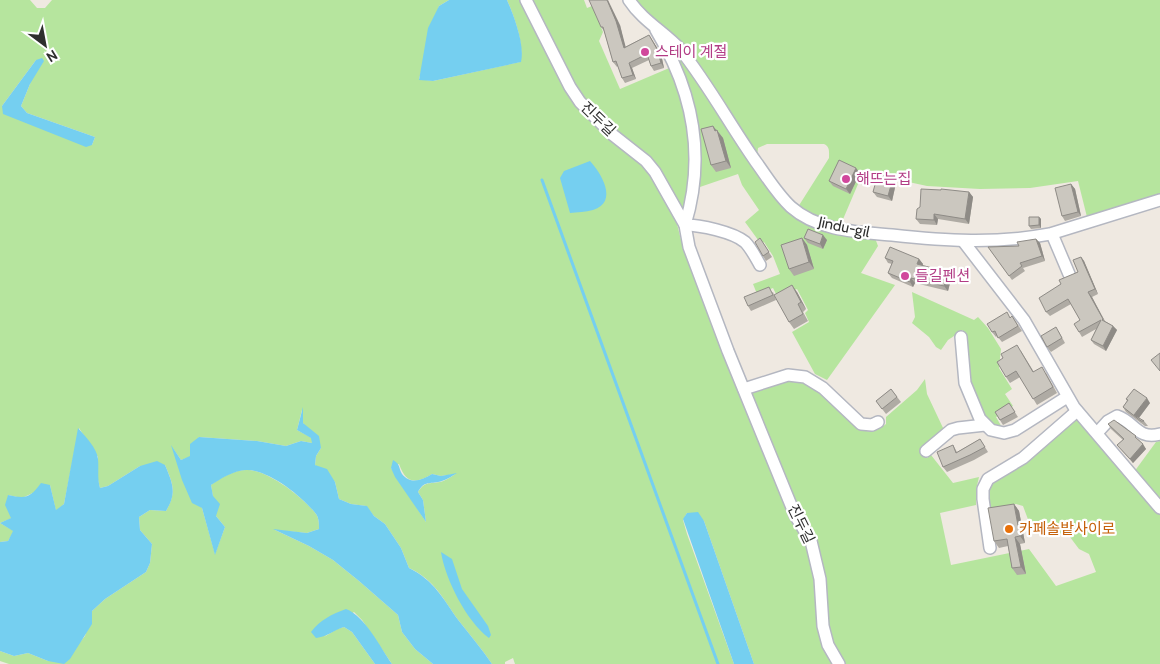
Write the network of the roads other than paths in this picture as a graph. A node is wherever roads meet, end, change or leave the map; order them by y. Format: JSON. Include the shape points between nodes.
{"nodes":[{"id":1,"x":526,"y":0,"type":"edge"},
{"id":2,"x":629,"y":0,"type":"edge"},
{"id":3,"x":653,"y":24,"type":"junction"},
{"id":4,"x":1160,"y":200,"type":"edge"},
{"id":5,"x":685,"y":226,"type":"junction"},
{"id":6,"x":1052,"y":234,"type":"junction"},
{"id":7,"x":963,"y":241,"type":"junction"},
{"id":8,"x":760,"y":265,"type":"dead end"},
{"id":9,"x":1069,"y":274,"type":"edge"},
{"id":10,"x":961,"y":336,"type":"dead end"},
{"id":11,"x":744,"y":389,"type":"junction"},
{"id":12,"x":1067,"y":397,"type":"junction"},
{"id":13,"x":1077,"y":411,"type":"junction"},
{"id":14,"x":878,"y":422,"type":"dead end"},
{"id":15,"x":985,"y":425,"type":"junction"},
{"id":16,"x":1097,"y":434,"type":"junction"},
{"id":17,"x":1160,"y":434,"type":"edge"},
{"id":18,"x":926,"y":451,"type":"dead end"},
{"id":19,"x":1160,"y":508,"type":"edge"},
{"id":20,"x":990,"y":548,"type":"dead end"},
{"id":21,"x":839,"y":664,"type":"edge"}],
"edges":[{"from":1,"to":5,"type":"street","name":"진두길","via":[[580,102],[656,172]]},
{"from":2,"to":3,"type":"street","name":"Jindu-gil"},
{"from":3,"to":5,"type":"street","name":"진두길","via":[[682,80],[691,116],[695,182]]},
{"from":3,"to":7,"type":"street","name":"Jindu-gil","via":[[685,55],[770,181],[800,214],[840,229]]},
{"from":4,"to":6,"type":"street","name":"Jindu-gil"},
{"from":5,"to":8,"type":"street","via":[[706,228],[740,239]]},
{"from":5,"to":11,"type":"street","name":"진두길","via":[[689,247]]},
{"from":6,"to":7,"type":"street","name":"Jindu-gil"},
{"from":6,"to":9,"type":"street"},
{"from":7,"to":12,"type":"street","via":[[1024,320]]},
{"from":10,"to":15,"type":"street","via":[[965,383]]},
{"from":11,"to":14,"type":"street","via":[[788,375],[805,377],[823,388],[861,424]]},
{"from":11,"to":21,"type":"street","name":"진두길","via":[[795,515],[811,541],[820,579],[822,626]]},
{"from":12,"to":13,"type":"street"},
{"from":12,"to":15,"type":"street","via":[[1009,432],[998,432]]},
{"from":13,"to":16,"type":"street"},
{"from":13,"to":20,"type":"street","via":[[1023,458],[988,479],[983,489],[983,500]]},
{"from":15,"to":18,"type":"street","via":[[951,430]]},
{"from":16,"to":17,"type":"street","via":[[1117,416],[1142,434]]},
{"from":16,"to":19,"type":"street"}]}
